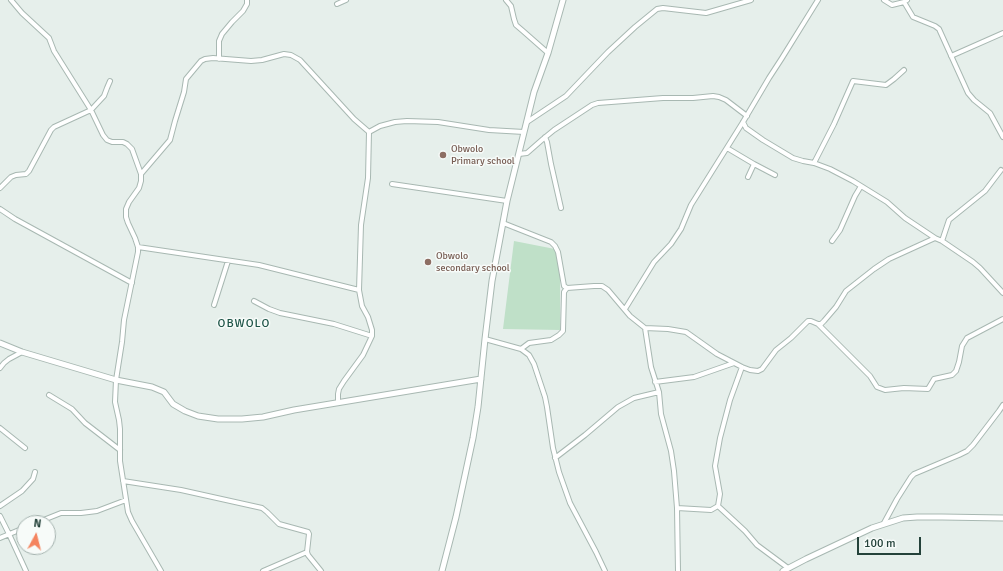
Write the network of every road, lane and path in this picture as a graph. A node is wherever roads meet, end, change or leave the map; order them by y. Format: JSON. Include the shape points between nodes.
{"nodes":[{"id":1,"x":11,"y":0,"type":"edge"},
{"id":2,"x":247,"y":0,"type":"edge"},
{"id":3,"x":346,"y":0,"type":"edge"},
{"id":4,"x":506,"y":0,"type":"edge"},
{"id":5,"x":563,"y":0,"type":"edge"},
{"id":6,"x":751,"y":0,"type":"edge"},
{"id":7,"x":818,"y":0,"type":"edge"},
{"id":8,"x":884,"y":0,"type":"edge"},
{"id":9,"x":906,"y":1,"type":"edge"},
{"id":10,"x":337,"y":4,"type":"dead end"},
{"id":11,"x":1003,"y":33,"type":"edge"},
{"id":12,"x":548,"y":53,"type":"junction"},
{"id":13,"x":951,"y":56,"type":"junction"},
{"id":14,"x":219,"y":59,"type":"junction"},
{"id":15,"x":904,"y":70,"type":"dead end"},
{"id":16,"x":110,"y":81,"type":"dead end"},
{"id":17,"x":91,"y":110,"type":"junction"},
{"id":18,"x":747,"y":116,"type":"junction"},
{"id":19,"x":527,"y":122,"type":"junction"},
{"id":20,"x":743,"y":122,"type":"junction"},
{"id":21,"x":369,"y":132,"type":"junction"},
{"id":22,"x":524,"y":132,"type":"junction"},
{"id":23,"x":544,"y":137,"type":"junction"},
{"id":24,"x":1003,"y":137,"type":"edge"},
{"id":25,"x":727,"y":148,"type":"junction"},
{"id":26,"x":519,"y":154,"type":"junction"},
{"id":27,"x":814,"y":163,"type":"junction"},
{"id":28,"x":754,"y":164,"type":"junction"},
{"id":29,"x":1001,"y":170,"type":"dead end"},
{"id":30,"x":141,"y":174,"type":"junction"},
{"id":31,"x":775,"y":175,"type":"dead end"},
{"id":32,"x":748,"y":177,"type":"dead end"},
{"id":33,"x":392,"y":184,"type":"dead end"},
{"id":34,"x":861,"y":186,"type":"junction"},
{"id":35,"x":0,"y":188,"type":"edge"},
{"id":36,"x":507,"y":201,"type":"junction"},
{"id":37,"x":560,"y":208,"type":"dead end"},
{"id":38,"x":0,"y":209,"type":"edge"},
{"id":39,"x":503,"y":223,"type":"junction"},
{"id":40,"x":935,"y":238,"type":"junction"},
{"id":41,"x":942,"y":241,"type":"junction"},
{"id":42,"x":832,"y":242,"type":"dead end"},
{"id":43,"x":138,"y":247,"type":"junction"},
{"id":44,"x":228,"y":261,"type":"junction"},
{"id":45,"x":132,"y":283,"type":"junction"},
{"id":46,"x":567,"y":288,"type":"junction"},
{"id":47,"x":359,"y":290,"type":"junction"},
{"id":48,"x":1003,"y":293,"type":"edge"},
{"id":49,"x":254,"y":301,"type":"dead end"},
{"id":50,"x":214,"y":305,"type":"dead end"},
{"id":51,"x":625,"y":310,"type":"junction"},
{"id":52,"x":1003,"y":320,"type":"edge"},
{"id":53,"x":818,"y":324,"type":"junction"},
{"id":54,"x":645,"y":328,"type":"junction"},
{"id":55,"x":372,"y":336,"type":"junction"},
{"id":56,"x":485,"y":339,"type":"junction"},
{"id":57,"x":0,"y":343,"type":"edge"},
{"id":58,"x":521,"y":349,"type":"junction"},
{"id":59,"x":22,"y":352,"type":"junction"},
{"id":60,"x":734,"y":363,"type":"junction"},
{"id":61,"x":742,"y":367,"type":"junction"},
{"id":62,"x":0,"y":368,"type":"edge"},
{"id":63,"x":116,"y":380,"type":"junction"},
{"id":64,"x":481,"y":380,"type":"junction"},
{"id":65,"x":656,"y":382,"type":"junction"},
{"id":66,"x":659,"y":392,"type":"junction"},
{"id":67,"x":49,"y":395,"type":"dead end"},
{"id":68,"x":338,"y":402,"type":"junction"},
{"id":69,"x":1003,"y":405,"type":"edge"},
{"id":70,"x":0,"y":428,"type":"edge"},
{"id":71,"x":25,"y":448,"type":"dead end"},
{"id":72,"x":120,"y":450,"type":"junction"},
{"id":73,"x":555,"y":458,"type":"junction"},
{"id":74,"x":35,"y":472,"type":"dead end"},
{"id":75,"x":123,"y":481,"type":"junction"},
{"id":76,"x":126,"y":500,"type":"junction"},
{"id":77,"x":0,"y":506,"type":"edge"},
{"id":78,"x":718,"y":506,"type":"junction"},
{"id":79,"x":677,"y":508,"type":"junction"},
{"id":80,"x":56,"y":515,"type":"edge"},
{"id":81,"x":0,"y":516,"type":"edge"},
{"id":82,"x":1003,"y":518,"type":"edge"},
{"id":83,"x":884,"y":523,"type":"junction"},
{"id":84,"x":16,"y":531,"type":"edge"},
{"id":85,"x":10,"y":534,"type":"junction"},
{"id":86,"x":0,"y":538,"type":"edge"},
{"id":87,"x":307,"y":552,"type":"junction"},
{"id":88,"x":788,"y":568,"type":"junction"},
{"id":89,"x":26,"y":571,"type":"edge"},
{"id":90,"x":161,"y":571,"type":"edge"},
{"id":91,"x":263,"y":571,"type":"edge"},
{"id":92,"x":321,"y":571,"type":"edge"},
{"id":93,"x":442,"y":571,"type":"edge"},
{"id":94,"x":605,"y":571,"type":"edge"},
{"id":95,"x":678,"y":571,"type":"edge"},
{"id":96,"x":783,"y":571,"type":"edge"}],
"edges":[{"from":1,"to":17,"type":"street","via":[[49,38],[54,51]]},
{"from":2,"to":14,"type":"street","via":[[243,11],[222,34],[219,41]]},
{"from":3,"to":10,"type":"street"},
{"from":4,"to":12,"type":"street","via":[[511,6],[516,25]]},
{"from":5,"to":12,"type":"street"},
{"from":6,"to":19,"type":"street","via":[[706,13],[657,9],[608,52],[566,96]]},
{"from":7,"to":18,"type":"street"},
{"from":8,"to":9,"type":"street","via":[[892,6]]},
{"from":9,"to":13,"type":"street","via":[[912,17],[939,29]]},
{"from":11,"to":13,"type":"street"},
{"from":12,"to":19,"type":"street","via":[[534,92]]},
{"from":13,"to":24,"type":"street","via":[[968,93],[990,113]]},
{"from":14,"to":21,"type":"street","via":[[251,61],[284,54],[291,55],[300,60]]},
{"from":14,"to":30,"type":"street","via":[[201,61],[186,79],[170,140]]},
{"from":15,"to":27,"type":"street","via":[[886,85],[853,81]]},
{"from":16,"to":17,"type":"street","via":[[104,96]]},
{"from":17,"to":30,"type":"street","via":[[107,140],[123,142],[132,149]]},
{"from":17,"to":35,"type":"street","via":[[54,126],[29,171],[16,175]]},
{"from":18,"to":20,"type":"street"},
{"from":18,"to":23,"type":"street","via":[[726,100],[713,96],[604,102],[592,105]]},
{"from":19,"to":22,"type":"street"},
{"from":20,"to":25,"type":"street"},
{"from":20,"to":27,"type":"street","via":[[746,128],[793,158]]},
{"from":21,"to":22,"type":"street","via":[[380,126],[407,121]]},
{"from":21,"to":47,"type":"street","via":[[368,178],[361,225]]},
{"from":22,"to":26,"type":"street"},
{"from":23,"to":26,"type":"street","via":[[527,153]]},
{"from":23,"to":37,"type":"street"},
{"from":25,"to":28,"type":"street"},
{"from":25,"to":51,"type":"street","via":[[691,205],[678,234],[654,262]]},
{"from":26,"to":36,"type":"street"},
{"from":27,"to":34,"type":"street"},
{"from":28,"to":31,"type":"street"},
{"from":28,"to":32,"type":"street"},
{"from":29,"to":41,"type":"street","via":[[985,191],[948,220]]},
{"from":30,"to":43,"type":"street","via":[[139,188],[126,209],[126,217]]},
{"from":33,"to":36,"type":"street"},
{"from":34,"to":40,"type":"street"},
{"from":34,"to":42,"type":"street"},
{"from":36,"to":39,"type":"street"},
{"from":38,"to":45,"type":"street"},
{"from":39,"to":46,"type":"street","via":[[551,242],[555,246],[564,286]]},
{"from":39,"to":56,"type":"street"},
{"from":40,"to":41,"type":"street"},
{"from":40,"to":53,"type":"street","via":[[889,259],[874,269],[846,291],[836,307],[821,324]]},
{"from":41,"to":48,"type":"street","via":[[973,262]]},
{"from":43,"to":44,"type":"street"},
{"from":43,"to":45,"type":"street"},
{"from":44,"to":47,"type":"street","via":[[259,265]]},
{"from":44,"to":50,"type":"street"},
{"from":45,"to":63,"type":"street"},
{"from":46,"to":51,"type":"street","via":[[602,286]]},
{"from":46,"to":58,"type":"street","via":[[564,292],[563,331],[550,340],[529,343]]},
{"from":47,"to":55,"type":"street"},
{"from":49,"to":55,"type":"street","via":[[280,313],[334,324]]},
{"from":51,"to":54,"type":"street"},
{"from":52,"to":53,"type":"street","via":[[967,338],[962,346],[956,371],[952,375],[934,379],[928,389],[884,390],[877,387],[870,376]]},
{"from":53,"to":61,"type":"street","via":[[811,320],[808,322],[776,350],[762,369],[758,371]]},
{"from":54,"to":60,"type":"street","via":[[686,332]]},
{"from":54,"to":65,"type":"street"},
{"from":55,"to":68,"type":"street","via":[[363,355],[344,381],[338,394]]},
{"from":56,"to":58,"type":"street"},
{"from":56,"to":64,"type":"street"},
{"from":57,"to":59,"type":"street"},
{"from":58,"to":73,"type":"street","via":[[534,364],[545,397]]},
{"from":59,"to":62,"type":"street"},
{"from":59,"to":63,"type":"street"},
{"from":60,"to":61,"type":"street"},
{"from":60,"to":65,"type":"street","via":[[694,377]]},
{"from":61,"to":78,"type":"street","via":[[728,408],[716,459],[720,494]]},
{"from":63,"to":68,"type":"street","via":[[152,386],[164,392],[173,404],[198,416],[218,419],[263,417]]},
{"from":63,"to":72,"type":"street","via":[[115,402],[120,429]]},
{"from":64,"to":68,"type":"street"},
{"from":64,"to":93,"type":"street","via":[[473,438]]},
{"from":65,"to":66,"type":"street"},
{"from":66,"to":73,"type":"street","via":[[634,398],[618,406]]},
{"from":66,"to":79,"type":"street","via":[[661,414],[671,451]]},
{"from":67,"to":72,"type":"street","via":[[72,410]]},
{"from":69,"to":83,"type":"street","via":[[967,451],[914,474]]},
{"from":70,"to":71,"type":"street"},
{"from":72,"to":75,"type":"street"},
{"from":73,"to":94,"type":"street","via":[[570,503]]},
{"from":74,"to":77,"type":"street","via":[[33,479],[22,491]]},
{"from":75,"to":76,"type":"street"},
{"from":75,"to":87,"type":"street","via":[[170,488],[262,508],[279,524],[308,532]]},
{"from":76,"to":80,"type":"street","via":[[97,511]]},
{"from":76,"to":90,"type":"street","via":[[132,521]]},
{"from":78,"to":79,"type":"street","via":[[711,510]]},
{"from":78,"to":88,"type":"street","via":[[757,545]]},
{"from":79,"to":95,"type":"street"},
{"from":81,"to":85,"type":"street"},
{"from":82,"to":83,"type":"street","via":[[917,517]]},
{"from":83,"to":88,"type":"street"},
{"from":84,"to":85,"type":"street"},
{"from":85,"to":86,"type":"street"},
{"from":85,"to":89,"type":"street"},
{"from":87,"to":91,"type":"street"},
{"from":87,"to":92,"type":"street"},
{"from":88,"to":96,"type":"street"}]}
